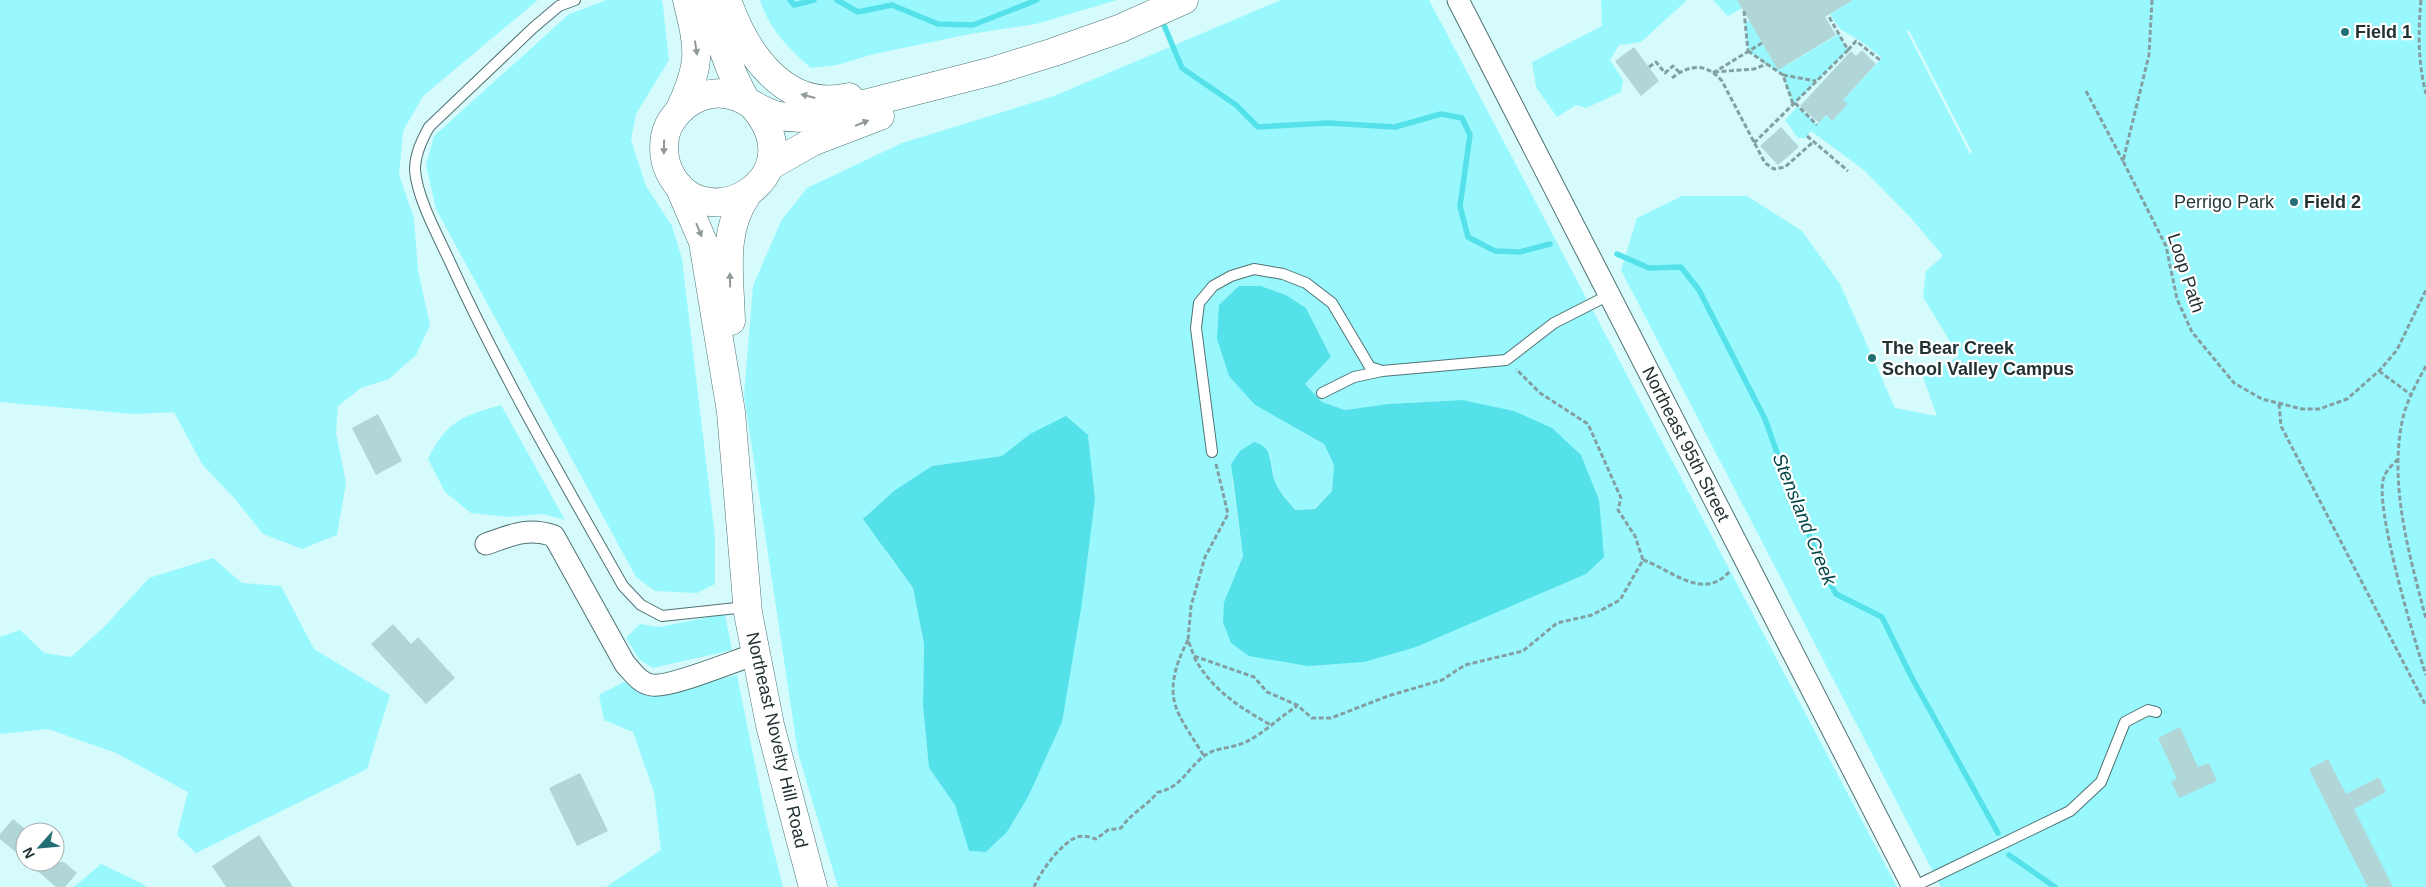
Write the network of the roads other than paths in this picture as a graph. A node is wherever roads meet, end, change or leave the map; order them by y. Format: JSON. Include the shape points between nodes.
{"nodes":[{"id":1,"x":575,"y":0,"type":"edge"},
{"id":2,"x":687,"y":0,"type":"edge"},
{"id":3,"x":710,"y":0,"type":"edge"},
{"id":4,"x":726,"y":0,"type":"edge"},
{"id":5,"x":1184,"y":0,"type":"edge"},
{"id":6,"x":1458,"y":0,"type":"edge"},
{"id":7,"x":993,"y":71,"type":"junction"},
{"id":8,"x":749,"y":103,"type":"junction"},
{"id":9,"x":680,"y":109,"type":"junction"},
{"id":10,"x":770,"y":166,"type":"junction"},
{"id":11,"x":679,"y":186,"type":"junction"},
{"id":12,"x":747,"y":195,"type":"junction"},
{"id":13,"x":1609,"y":295,"type":"junction"},
{"id":14,"x":1382,"y":371,"type":"junction"},
{"id":15,"x":1322,"y":393,"type":"dead end"},
{"id":16,"x":731,"y":412,"type":"junction"},
{"id":17,"x":1212,"y":452,"type":"road end"},
{"id":18,"x":486,"y":544,"type":"dead end"},
{"id":19,"x":747,"y":607,"type":"junction"},
{"id":20,"x":756,"y":654,"type":"junction"},
{"id":21,"x":2156,"y":712,"type":"dead end"},
{"id":22,"x":814,"y":887,"type":"edge"},
{"id":23,"x":1913,"y":887,"type":"edge"}],
"edges":[{"from":1,"to":19,"type":"lane","via":[[552,11],[429,127],[420,144],[415,170],[426,208],[469,304],[623,586],[641,605],[662,616]]},
{"from":2,"to":9,"type":"main road","one_way":true,"via":[[698,58],[695,75]]},
{"from":3,"to":8,"type":"main road","via":[[724,55],[735,82]]},
{"from":7,"to":4,"type":"main road","one_way":true,"via":[[937,76],[828,100],[810,97],[793,92],[762,67],[744,39]]},
{"from":5,"to":7,"type":"main road","via":[[1119,29]]},
{"from":6,"to":13,"type":"street","name":"Northeast 95th Street"},
{"from":7,"to":8,"type":"main road","via":[[809,118],[773,115]]},
{"from":10,"to":7,"type":"main road","one_way":true,"via":[[812,142]]},
{"from":8,"to":9,"type":"main road","via":[[738,97],[707,94]]},
{"from":8,"to":10,"type":"main road","via":[[763,117],[770,132],[773,149]]},
{"from":9,"to":11,"type":"main road","one_way":true,"via":[[670,122],[664,147],[669,172]]},
{"from":10,"to":12,"type":"main road","via":[[761,182]]},
{"from":11,"to":12,"type":"main road","via":[[694,197],[711,202],[730,202]]},
{"from":11,"to":16,"type":"main road","name":"Northeast Novelty Hill Road","one_way":true,"via":[[703,242]]},
{"from":16,"to":12,"type":"main road","name":"Northeast Novelty Hill Road","one_way":true,"via":[[729,241],[737,209]]},
{"from":13,"to":14,"type":"lane","via":[[1554,323],[1506,360]]},
{"from":13,"to":23,"type":"street","name":"Northeast 95th Street"},
{"from":14,"to":15,"type":"lane","via":[[1354,377]]},
{"from":14,"to":17,"type":"lane","via":[[1370,367],[1332,303],[1306,283],[1283,274],[1254,269],[1231,276],[1213,286],[1200,303],[1196,328]]},
{"from":16,"to":19,"type":"main road","name":"Northeast Novelty Hill Road"},
{"from":18,"to":20,"type":"street","via":[[538,530],[554,536],[625,664],[640,681],[652,685],[670,683]]},
{"from":19,"to":20,"type":"main road","name":"Northeast Novelty Hill Road"},
{"from":20,"to":22,"type":"main road","name":"Northeast Novelty Hill Road","via":[[770,725]]},
{"from":21,"to":23,"type":"lane","via":[[2148,710],[2125,722],[2101,782],[2070,811]]}]}
